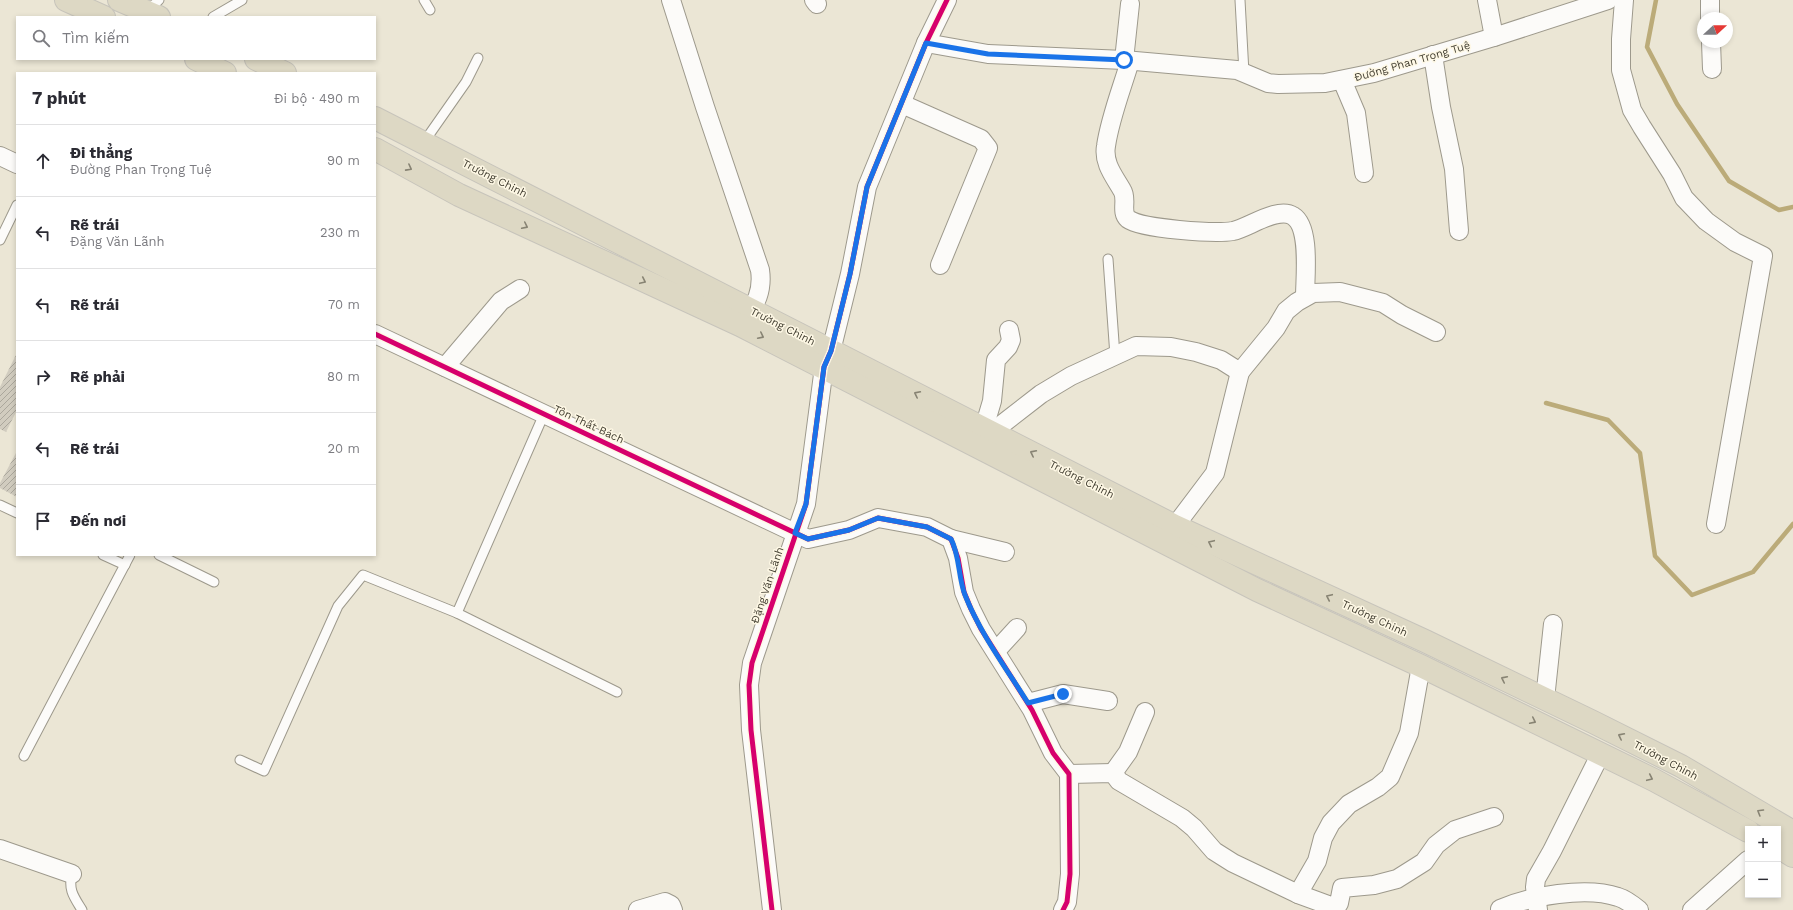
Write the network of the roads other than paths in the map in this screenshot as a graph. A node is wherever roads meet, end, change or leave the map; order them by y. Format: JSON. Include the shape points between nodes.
{"nodes":[{"id":1,"x":66,"y":0,"type":"edge"},
{"id":2,"x":119,"y":0,"type":"edge"},
{"id":3,"x":242,"y":0,"type":"edge"},
{"id":4,"x":424,"y":0,"type":"edge"},
{"id":5,"x":671,"y":0,"type":"edge"},
{"id":6,"x":946,"y":0,"type":"edge"},
{"id":7,"x":1240,"y":0,"type":"edge"},
{"id":8,"x":1487,"y":0,"type":"edge"},
{"id":9,"x":1608,"y":0,"type":"edge"},
{"id":10,"x":1624,"y":0,"type":"edge"},
{"id":11,"x":1710,"y":0,"type":"edge"},
{"id":12,"x":1130,"y":4,"type":"dead end"},
{"id":13,"x":155,"y":10,"type":"edge"},
{"id":14,"x":430,"y":10,"type":"dead end"},
{"id":15,"x":1710,"y":12,"type":"edge"},
{"id":16,"x":102,"y":16,"type":"edge"},
{"id":17,"x":215,"y":16,"type":"edge"},
{"id":18,"x":1494,"y":37,"type":"junction"},
{"id":19,"x":926,"y":43,"type":"junction"},
{"id":20,"x":1711,"y":48,"type":"edge"},
{"id":21,"x":1433,"y":55,"type":"junction"},
{"id":22,"x":478,"y":58,"type":"dead end"},
{"id":23,"x":198,"y":60,"type":"edge"},
{"id":24,"x":258,"y":60,"type":"edge"},
{"id":25,"x":1127,"y":60,"type":"junction"},
{"id":26,"x":1712,"y":69,"type":"dead end"},
{"id":27,"x":223,"y":72,"type":"edge"},
{"id":28,"x":283,"y":72,"type":"edge"},
{"id":29,"x":1244,"y":73,"type":"junction"},
{"id":30,"x":1342,"y":80,"type":"junction"},
{"id":31,"x":902,"y":104,"type":"junction"},
{"id":32,"x":376,"y":118,"type":"edge"},
{"id":33,"x":424,"y":142,"type":"junction"},
{"id":34,"x":376,"y":150,"type":"edge"},
{"id":35,"x":0,"y":156,"type":"edge"},
{"id":36,"x":16,"y":164,"type":"edge"},
{"id":37,"x":1364,"y":173,"type":"dead end"},
{"id":38,"x":16,"y":210,"type":"edge"},
{"id":39,"x":13,"y":225,"type":"edge"},
{"id":40,"x":1459,"y":231,"type":"dead end"},
{"id":41,"x":0,"y":240,"type":"edge"},
{"id":42,"x":1108,"y":259,"type":"dead end"},
{"id":43,"x":940,"y":265,"type":"dead end"},
{"id":44,"x":520,"y":289,"type":"dead end"},
{"id":45,"x":1305,"y":297,"type":"junction"},
{"id":46,"x":746,"y":318,"type":"junction"},
{"id":47,"x":1009,"y":330,"type":"dead end"},
{"id":48,"x":1436,"y":332,"type":"dead end"},
{"id":49,"x":376,"y":334,"type":"edge"},
{"id":50,"x":1115,"y":356,"type":"junction"},
{"id":51,"x":827,"y":359,"type":"junction"},
{"id":52,"x":445,"y":367,"type":"junction"},
{"id":53,"x":1240,"y":372,"type":"junction"},
{"id":54,"x":544,"y":414,"type":"junction"},
{"id":55,"x":988,"y":430,"type":"junction"},
{"id":56,"x":0,"y":505,"type":"edge"},
{"id":57,"x":16,"y":513,"type":"edge"},
{"id":58,"x":1716,"y":524,"type":"dead end"},
{"id":59,"x":1175,"y":526,"type":"junction"},
{"id":60,"x":795,"y":533,"type":"junction"},
{"id":61,"x":951,"y":539,"type":"junction"},
{"id":62,"x":1005,"y":552,"type":"dead end"},
{"id":63,"x":105,"y":556,"type":"edge"},
{"id":64,"x":130,"y":556,"type":"edge"},
{"id":65,"x":161,"y":556,"type":"edge"},
{"id":66,"x":125,"y":565,"type":"junction"},
{"id":67,"x":214,"y":582,"type":"dead end"},
{"id":68,"x":457,"y":613,"type":"junction"},
{"id":69,"x":1552,"y":624,"type":"dead end"},
{"id":70,"x":1017,"y":628,"type":"dead end"},
{"id":71,"x":996,"y":651,"type":"junction"},
{"id":72,"x":1421,"y":666,"type":"junction"},
{"id":73,"x":617,"y":692,"type":"dead end"},
{"id":74,"x":1545,"y":699,"type":"junction"},
{"id":75,"x":1108,"y":700,"type":"dead end"},
{"id":76,"x":1028,"y":703,"type":"junction"},
{"id":77,"x":1145,"y":712,"type":"dead end"},
{"id":78,"x":1600,"y":755,"type":"junction"},
{"id":79,"x":24,"y":756,"type":"dead end"},
{"id":80,"x":240,"y":760,"type":"dead end"},
{"id":81,"x":1113,"y":773,"type":"junction"},
{"id":82,"x":1069,"y":774,"type":"junction"},
{"id":83,"x":1494,"y":817,"type":"dead end"},
{"id":84,"x":1745,"y":829,"type":"edge"},
{"id":85,"x":1793,"y":832,"type":"edge"},
{"id":86,"x":0,"y":849,"type":"edge"},
{"id":87,"x":1781,"y":849,"type":"edge"},
{"id":88,"x":1793,"y":856,"type":"edge"},
{"id":89,"x":1746,"y":862,"type":"edge"},
{"id":90,"x":72,"y":874,"type":"joint"},
{"id":91,"x":1298,"y":894,"type":"junction"},
{"id":92,"x":1537,"y":905,"type":"edge"},
{"id":93,"x":1500,"y":909,"type":"edge"},
{"id":94,"x":82,"y":910,"type":"edge"},
{"id":95,"x":638,"y":910,"type":"edge"},
{"id":96,"x":673,"y":910,"type":"edge"},
{"id":97,"x":772,"y":910,"type":"edge"},
{"id":98,"x":1063,"y":910,"type":"edge"},
{"id":99,"x":1639,"y":910,"type":"edge"},
{"id":100,"x":1692,"y":910,"type":"edge"}],
"edges":[{"from":1,"to":16,"type":"highway"},
{"from":2,"to":13,"type":"highway"},
{"from":3,"to":17,"type":"lane"},
{"from":4,"to":14,"type":"lane"},
{"from":5,"to":46,"type":"street","via":[[760,270],[760,290]]},
{"from":6,"to":19,"type":"street","name":"Đặng Văn Lãnh"},
{"from":7,"to":29,"type":"lane"},
{"from":8,"to":18,"type":"street"},
{"from":9,"to":18,"type":"street","name":"Đường Phan Trọng Tuệ"},
{"from":10,"to":58,"type":"street","via":[[1621,70],[1630,104],[1642,127],[1684,198],[1706,221],[1735,242],[1763,256]]},
{"from":11,"to":15,"type":"street"},
{"from":12,"to":25,"type":"street"},
{"from":18,"to":21,"type":"street","name":"Đường Phan Trọng Tuệ"},
{"from":19,"to":25,"type":"street","name":"Đường Phan Trọng Tuệ","via":[[988,54]]},
{"from":19,"to":31,"type":"street","name":"Đặng Văn Lãnh"},
{"from":20,"to":26,"type":"street"},
{"from":21,"to":30,"type":"street","name":"Đường Phan Trọng Tuệ"},
{"from":21,"to":40,"type":"street","via":[[1453,163]]},
{"from":22,"to":33,"type":"lane","via":[[466,82]]},
{"from":23,"to":27,"type":"highway"},
{"from":24,"to":28,"type":"highway"},
{"from":25,"to":29,"type":"street","name":"Đường Phan Trọng Tuệ","via":[[1237,70]]},
{"from":25,"to":45,"type":"street","via":[[1106,146],[1110,170],[1124,192],[1124,214],[1140,223],[1203,232],[1232,231],[1245,228],[1264,217],[1286,213],[1293,216],[1305,236]]},
{"from":29,"to":30,"type":"street","name":"Đường Phan Trọng Tuệ","via":[[1268,83],[1278,84]]},
{"from":30,"to":37,"type":"street","via":[[1356,113]]},
{"from":31,"to":43,"type":"street","via":[[982,139],[988,148]]},
{"from":31,"to":51,"type":"street","name":"Đặng Văn Lãnh","via":[[867,187],[850,274]]},
{"from":32,"to":33,"type":"highway","name":"Trường Chinh"},
{"from":33,"to":46,"type":"highway","name":"Trường Chinh"},
{"from":34,"to":46,"type":"highway","name":"Trường Chinh","one_way":true,"via":[[466,198]]},
{"from":35,"to":36,"type":"street"},
{"from":38,"to":39,"type":"lane"},
{"from":39,"to":41,"type":"lane"},
{"from":42,"to":50,"type":"lane"},
{"from":44,"to":52,"type":"street","via":[[502,301]]},
{"from":45,"to":48,"type":"street","via":[[1313,293],[1340,292],[1365,297],[1383,303]]},
{"from":45,"to":53,"type":"street","via":[[1286,311]]},
{"from":46,"to":51,"type":"highway","name":"Trường Chinh"},
{"from":47,"to":55,"type":"street","via":[[1011,340],[1008,347],[996,360]]},
{"from":49,"to":52,"type":"street","name":"Tôn Thất Bách"},
{"from":50,"to":53,"type":"street","via":[[1136,346],[1171,347],[1221,360]]},
{"from":50,"to":55,"type":"street","via":[[1071,376]]},
{"from":55,"to":51,"type":"highway","name":"Trường Chinh","one_way":true},
{"from":51,"to":60,"type":"street","name":"Đặng Văn Lãnh","via":[[806,504]]},
{"from":51,"to":72,"type":"highway","name":"Trường Chinh","via":[[1257,590]]},
{"from":52,"to":54,"type":"street","name":"Tôn Thất Bách"},
{"from":53,"to":59,"type":"street","via":[[1215,473]]},
{"from":54,"to":60,"type":"street","name":"Tôn Thất Bách"},
{"from":54,"to":68,"type":"lane"},
{"from":59,"to":55,"type":"highway","name":"Trường Chinh","one_way":true},
{"from":56,"to":57,"type":"lane"},
{"from":74,"to":59,"type":"highway","name":"Trường Chinh","one_way":true},
{"from":60,"to":61,"type":"street","name":"Tôn Thất Bách","via":[[808,539],[849,530],[878,518],[927,527]]},
{"from":60,"to":97,"type":"street","name":"Đặng Văn Lãnh","via":[[760,635],[749,685],[751,730]]},
{"from":61,"to":62,"type":"street","name":"Tôn Thất Bách"},
{"from":61,"to":71,"type":"street","via":[[958,558],[964,592],[981,629]]},
{"from":63,"to":66,"type":"lane"},
{"from":64,"to":66,"type":"lane"},
{"from":65,"to":67,"type":"lane"},
{"from":66,"to":79,"type":"lane"},
{"from":68,"to":73,"type":"lane"},
{"from":68,"to":80,"type":"lane","via":[[364,574],[338,606],[264,771]]},
{"from":69,"to":74,"type":"street"},
{"from":70,"to":71,"type":"street"},
{"from":71,"to":76,"type":"street"},
{"from":72,"to":78,"type":"highway","name":"Trường Chinh","one_way":true},
{"from":72,"to":91,"type":"street","via":[[1409,733],[1390,777],[1348,804],[1331,823],[1323,838],[1317,861]]},
{"from":85,"to":74,"type":"highway","name":"Trường Chinh","one_way":true,"via":[[1681,766]]},
{"from":75,"to":76,"type":"street","via":[[1063,694]]},
{"from":76,"to":82,"type":"street","via":[[1053,753]]},
{"from":77,"to":81,"type":"street","via":[[1128,752]]},
{"from":78,"to":84,"type":"highway","name":"Trường Chinh","one_way":true,"via":[[1654,780]]},
{"from":78,"to":92,"type":"street","via":[[1536,878]]},
{"from":81,"to":82,"type":"street"},
{"from":81,"to":91,"type":"street","via":[[1118,781],[1182,818],[1214,852]]},
{"from":82,"to":98,"type":"street","via":[[1070,874],[1067,902]]},
{"from":83,"to":91,"type":"street","via":[[1455,830],[1436,845],[1424,862],[1397,879],[1374,885],[1342,888],[1336,908]]},
{"from":86,"to":90,"type":"street"},
{"from":87,"to":88,"type":"highway"},
{"from":89,"to":100,"type":"street"},
{"from":90,"to":94,"type":"lane","via":[[72,894]]},
{"from":92,"to":93,"type":"street","via":[[1512,904]]},
{"from":92,"to":99,"type":"street","via":[[1582,892],[1618,897]]},
{"from":95,"to":96,"type":"street","via":[[664,902],[671,905]]}]}
